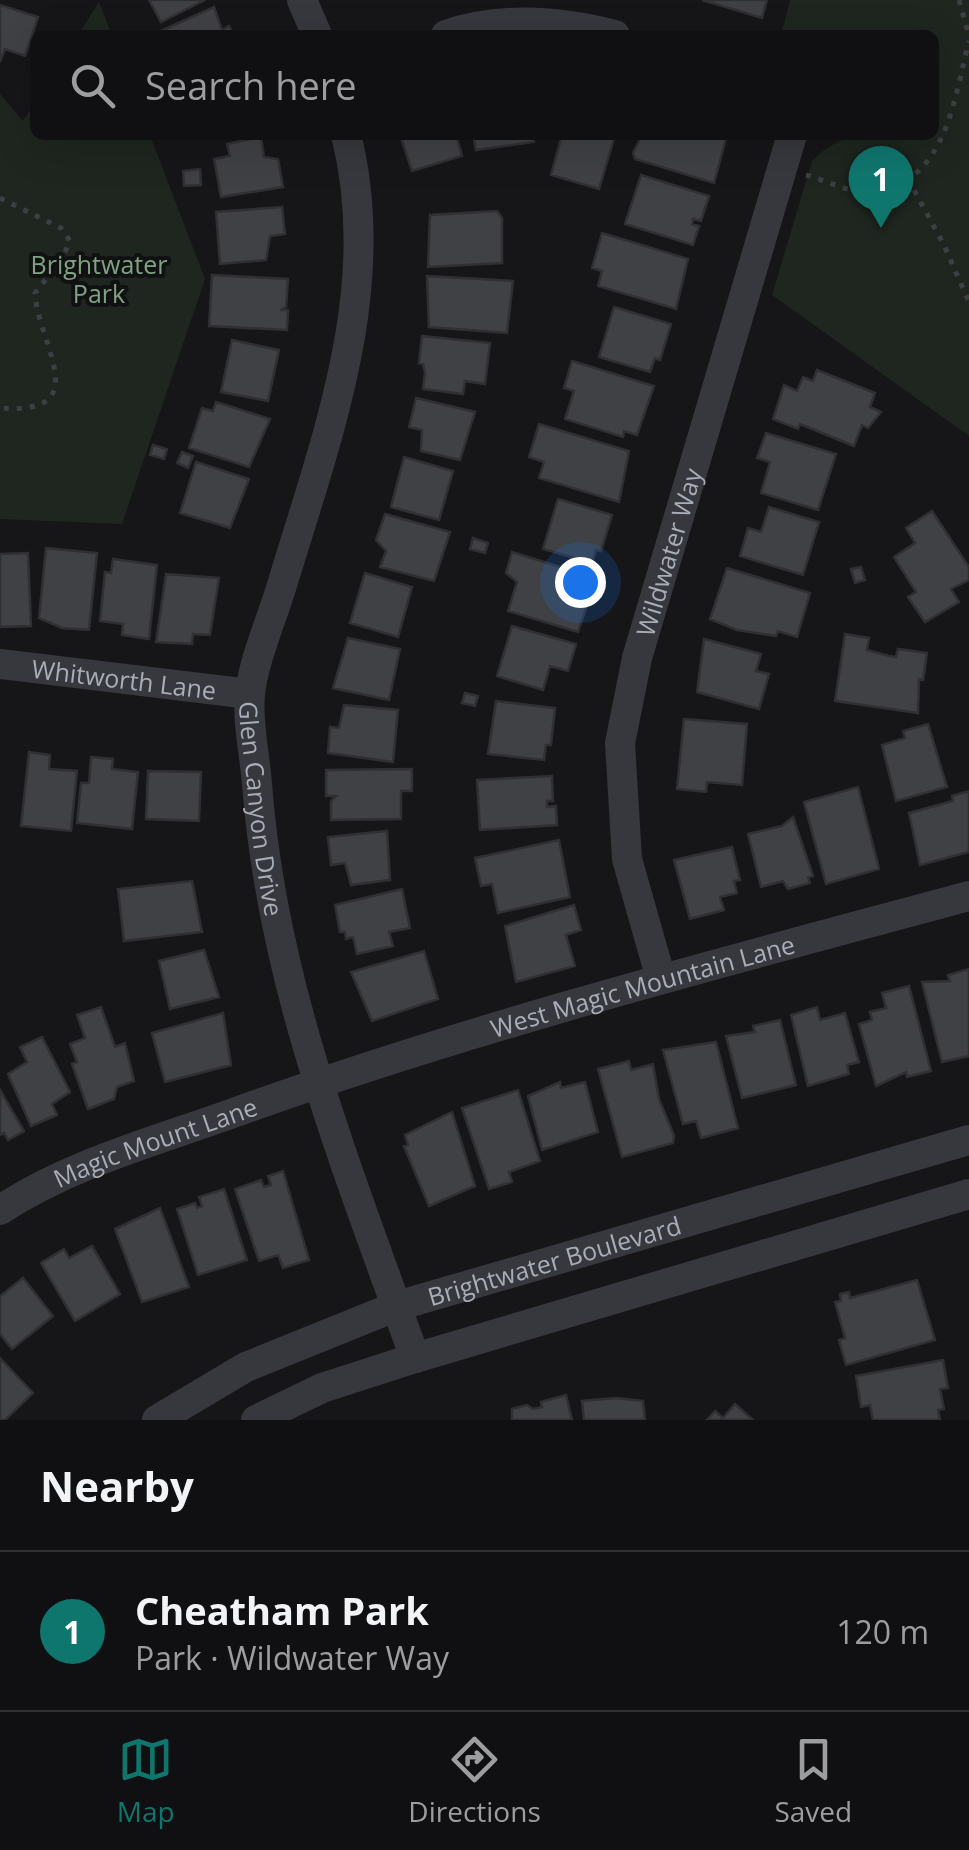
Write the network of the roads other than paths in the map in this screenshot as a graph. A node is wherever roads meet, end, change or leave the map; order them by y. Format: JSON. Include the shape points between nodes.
{"nodes":[{"id":1,"x":302,"y":0,"type":"edge"},
{"id":2,"x":315,"y":30,"type":"edge"},
{"id":3,"x":461,"y":30,"type":"edge"},
{"id":4,"x":596,"y":30,"type":"edge"},
{"id":5,"x":347,"y":140,"type":"edge"},
{"id":6,"x":791,"y":140,"type":"edge"},
{"id":7,"x":0,"y":664,"type":"edge"},
{"id":8,"x":250,"y":694,"type":"junction"},
{"id":9,"x":969,"y":896,"type":"edge"},
{"id":10,"x":661,"y":979,"type":"junction"},
{"id":11,"x":317,"y":1083,"type":"junction"},
{"id":12,"x":962,"y":1142,"type":"edge"},
{"id":13,"x":969,"y":1183,"type":"edge"},
{"id":14,"x":969,"y":1194,"type":"edge"},
{"id":15,"x":0,"y":1210,"type":"edge"},
{"id":16,"x":397,"y":1306,"type":"junction"},
{"id":17,"x":415,"y":1358,"type":"junction"},
{"id":18,"x":157,"y":1420,"type":"edge"},
{"id":19,"x":256,"y":1420,"type":"edge"}],
"edges":[{"from":1,"to":2,"type":"street"},
{"from":3,"to":4,"type":"street","via":[[566,22]]},
{"from":5,"to":8,"type":"street","name":"Glen Canyon Drive","via":[[357,177],[357,316]]},
{"from":6,"to":10,"type":"street","name":"Wildwater Way","via":[[637,658],[620,744],[628,859]]},
{"from":7,"to":8,"type":"street","name":"Whitworth Lane"},
{"from":8,"to":11,"type":"street","name":"Glen Canyon Drive","via":[[263,864]]},
{"from":9,"to":10,"type":"street","name":"West Magic Mountain Lane"},
{"from":10,"to":11,"type":"street","name":"West Magic Mountain Lane"},
{"from":11,"to":15,"type":"street","name":"Magic Mount Lane","via":[[44,1181]]},
{"from":11,"to":16,"type":"street","name":"Glen Canyon Drive"},
{"from":12,"to":13,"type":"street"},
{"from":12,"to":16,"type":"street","name":"Brightwater Boulevard"},
{"from":14,"to":17,"type":"street"},
{"from":16,"to":17,"type":"street","name":"Glen Canyon Drive"},
{"from":16,"to":18,"type":"street","name":"Brightwater Boulevard","via":[[246,1367]]},
{"from":17,"to":19,"type":"street","via":[[322,1388]]}]}
